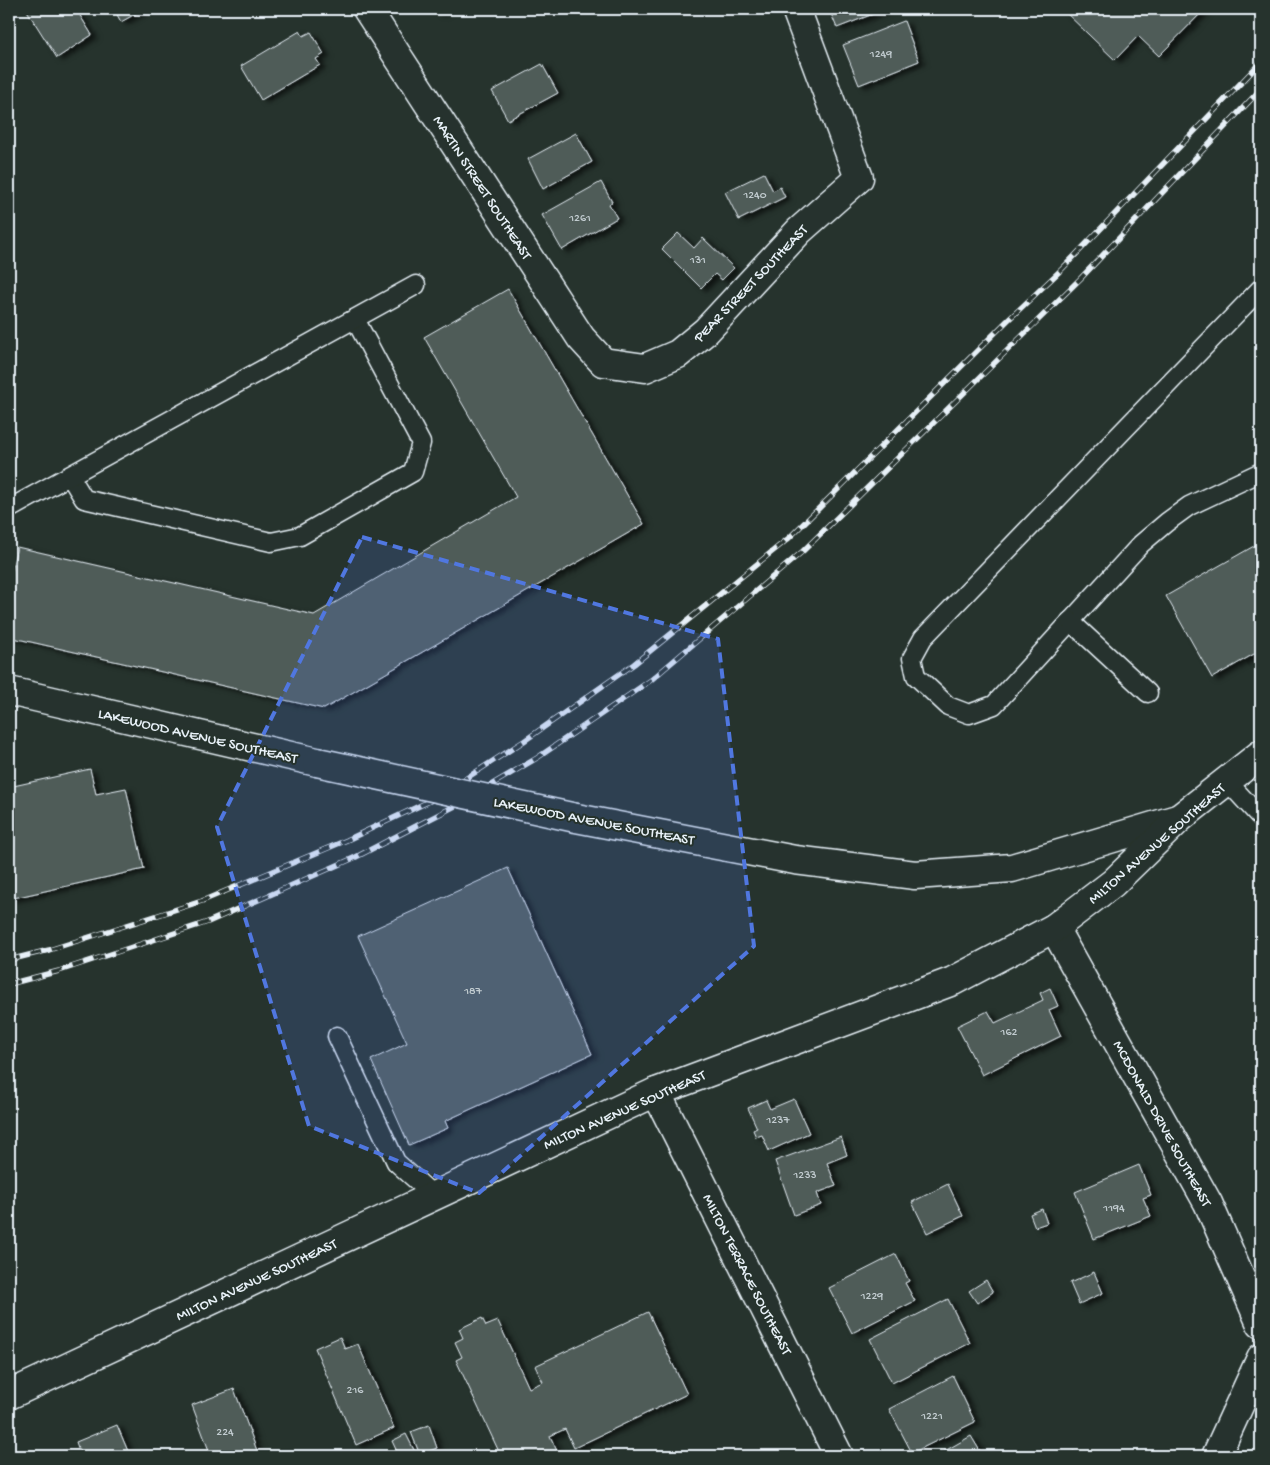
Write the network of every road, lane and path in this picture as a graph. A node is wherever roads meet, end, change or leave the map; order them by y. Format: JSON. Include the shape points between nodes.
{"nodes":[{"id":1,"x":367,"y":9,"type":"edge"},
{"id":2,"x":796,"y":9,"type":"edge"},
{"id":3,"x":416,"y":285,"type":"dead end"},
{"id":4,"x":1261,"y":288,"type":"edge"},
{"id":5,"x":355,"y":319,"type":"junction"},
{"id":6,"x":602,"y":362,"type":"joint"},
{"id":7,"x":1261,"y":472,"type":"edge"},
{"id":8,"x":70,"y":476,"type":"junction"},
{"id":9,"x":9,"y":509,"type":"edge"},
{"id":10,"x":1070,"y":621,"type":"junction"},
{"id":11,"x":9,"y":691,"type":"edge"},
{"id":12,"x":1148,"y":693,"type":"dead end"},
{"id":13,"x":1260,"y":756,"type":"edge"},
{"id":14,"x":1227,"y":781,"type":"junction"},
{"id":15,"x":1181,"y":818,"type":"junction"},
{"id":16,"x":1261,"y":818,"type":"edge"},
{"id":17,"x":1054,"y":928,"type":"junction"},
{"id":18,"x":337,"y":1036,"type":"dead end"},
{"id":19,"x":656,"y":1092,"type":"junction"},
{"id":20,"x":434,"y":1196,"type":"junction"},
{"id":21,"x":1261,"y":1324,"type":"edge"},
{"id":22,"x":1261,"y":1362,"type":"edge"},
{"id":23,"x":9,"y":1394,"type":"edge"},
{"id":24,"x":839,"y":1456,"type":"edge"},
{"id":25,"x":1216,"y":1456,"type":"edge"}],
"edges":[{"from":1,"to":6,"type":"street","name":"MARTIN STREET SOUTHEAST","via":[[581,338]]},
{"from":2,"to":6,"type":"street","name":"PEAR STREET SOUTHEAST","via":[[859,178],[799,231],[706,332],[678,354],[645,368]]},
{"from":3,"to":5,"type":"lane"},
{"from":4,"to":10,"type":"lane","via":[[923,638],[912,658],[916,676],[948,706],[969,714],[994,705]]},
{"from":5,"to":8,"type":"lane"},
{"from":5,"to":8,"type":"lane","via":[[421,443],[413,472],[300,536],[271,542],[84,499]]},
{"from":7,"to":10,"type":"lane","via":[[1189,506],[1167,522],[1141,544]]},
{"from":8,"to":9,"type":"lane"},
{"from":10,"to":12,"type":"lane"},
{"from":11,"to":15,"type":"street","name":"LAKEWOOD AVENUE SOUTHEAST","bridge":true,"via":[[576,818],[795,860],[915,875],[1012,868]]},
{"from":13,"to":14,"type":"street","name":"MILTON AVENUE SOUTHEAST"},
{"from":14,"to":15,"type":"street","name":"MILTON AVENUE SOUTHEAST"},
{"from":14,"to":16,"type":"lane"},
{"from":15,"to":17,"type":"street","name":"MILTON AVENUE SOUTHEAST","via":[[1113,884]]},
{"from":17,"to":19,"type":"street","name":"MILTON AVENUE SOUTHEAST","via":[[952,981]]},
{"from":17,"to":21,"type":"street","name":"MCDONALD DRIVE SOUTHEAST","via":[[1208,1203]]},
{"from":18,"to":20,"type":"lane","via":[[396,1162]]},
{"from":19,"to":20,"type":"street","name":"MILTON AVENUE SOUTHEAST"},
{"from":19,"to":24,"type":"street","name":"MILTON TERRACE SOUTHEAST"},
{"from":20,"to":23,"type":"street","name":"MILTON AVENUE SOUTHEAST"},
{"from":22,"to":25,"type":"street"}]}
